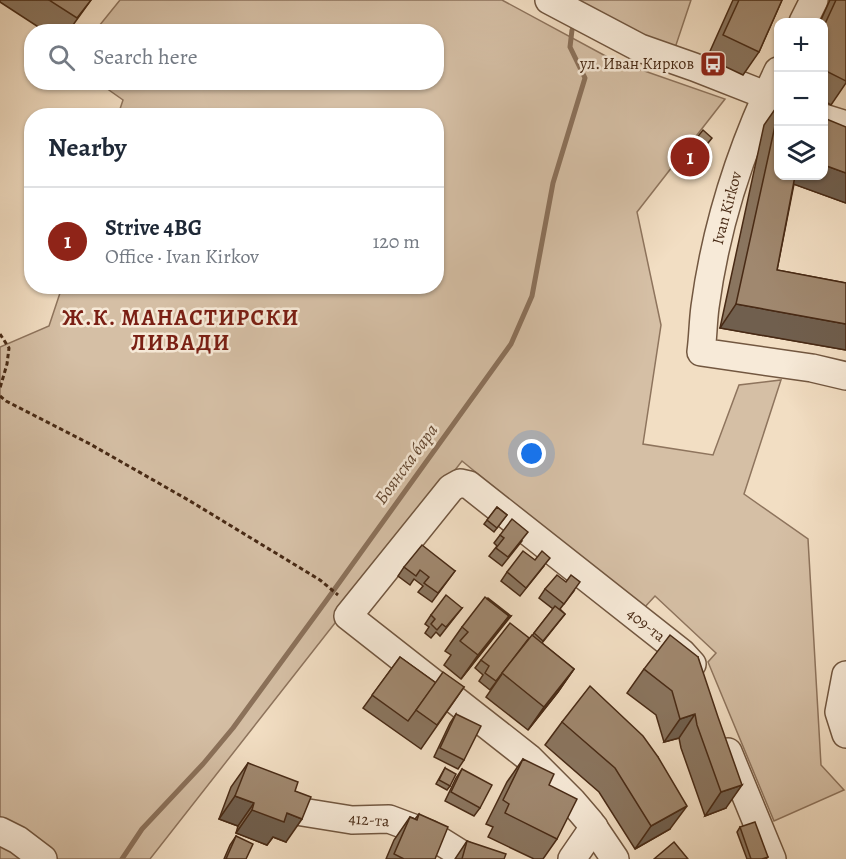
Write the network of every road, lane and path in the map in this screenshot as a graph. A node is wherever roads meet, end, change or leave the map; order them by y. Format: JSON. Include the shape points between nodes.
{"nodes":[{"id":1,"x":549,"y":0,"type":"edge"},
{"id":2,"x":814,"y":0,"type":"edge"},
{"id":3,"x":805,"y":18,"type":"edge"},
{"id":4,"x":778,"y":72,"type":"edge"},
{"id":5,"x":772,"y":98,"type":"edge"},
{"id":6,"x":828,"y":118,"type":"edge"},
{"id":7,"x":846,"y":125,"type":"edge"},
{"id":8,"x":0,"y":334,"type":"edge"},
{"id":9,"x":846,"y":375,"type":"edge"},
{"id":10,"x":0,"y":388,"type":"edge"},
{"id":11,"x":0,"y":396,"type":"edge"},
{"id":12,"x":342,"y":605,"type":"junction"},
{"id":13,"x":846,"y":675,"type":"edge"},
{"id":14,"x":704,"y":691,"type":"edge"},
{"id":15,"x":720,"y":732,"type":"edge"},
{"id":16,"x":846,"y":735,"type":"edge"},
{"id":17,"x":296,"y":811,"type":"edge"},
{"id":18,"x":594,"y":827,"type":"junction"},
{"id":19,"x":0,"y":831,"type":"edge"},
{"id":20,"x":43,"y":859,"type":"edge"},
{"id":21,"x":469,"y":859,"type":"edge"},
{"id":22,"x":572,"y":859,"type":"edge"},
{"id":23,"x":615,"y":859,"type":"edge"},
{"id":24,"x":771,"y":859,"type":"edge"}],
"edges":[{"from":1,"to":5,"type":"street","via":[[640,48]]},
{"from":2,"to":3,"type":"street"},
{"from":4,"to":5,"type":"street","name":"Ivan Kirkov"},
{"from":5,"to":9,"type":"street","name":"Ivan Kirkov","via":[[743,152],[731,190],[715,250],[702,352]]},
{"from":6,"to":7,"type":"street"},
{"from":8,"to":10,"type":"path","via":[[9,348]]},
{"from":11,"to":12,"type":"path","via":[[190,501],[320,580]]},
{"from":12,"to":14,"type":"street","name":"409-та","via":[[451,488],[460,483],[469,485],[682,653]]},
{"from":12,"to":18,"type":"street","via":[[529,758]]},
{"from":13,"to":16,"type":"street","via":[[839,712]]},
{"from":15,"to":24,"type":"street"},
{"from":17,"to":21,"type":"street","name":"412-та","via":[[352,820],[389,819],[429,834]]},
{"from":18,"to":22,"type":"street"},
{"from":18,"to":23,"type":"street"},
{"from":19,"to":20,"type":"street"}]}
